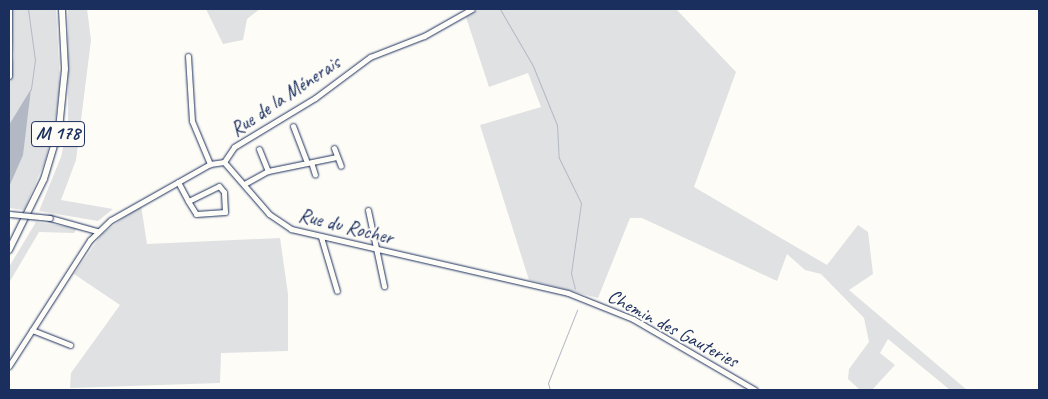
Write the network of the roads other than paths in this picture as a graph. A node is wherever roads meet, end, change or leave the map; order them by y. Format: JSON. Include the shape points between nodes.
{"nodes":[{"id":1,"x":9,"y":9,"type":"edge"},
{"id":2,"x":62,"y":9,"type":"edge"},
{"id":3,"x":472,"y":9,"type":"edge"},
{"id":4,"x":188,"y":56,"type":"dead end"},
{"id":5,"x":10,"y":57,"type":"edge"},
{"id":6,"x":9,"y":76,"type":"edge"},
{"id":7,"x":293,"y":126,"type":"dead end"},
{"id":8,"x":334,"y":148,"type":"dead end"},
{"id":9,"x":259,"y":149,"type":"dead end"},
{"id":10,"x":337,"y":157,"type":"junction"},
{"id":11,"x":306,"y":160,"type":"junction"},
{"id":12,"x":224,"y":162,"type":"junction"},
{"id":13,"x":210,"y":164,"type":"junction"},
{"id":14,"x":312,"y":165,"type":"junction"},
{"id":15,"x":340,"y":166,"type":"dead end"},
{"id":16,"x":268,"y":171,"type":"junction"},
{"id":17,"x":315,"y":174,"type":"dead end"},
{"id":18,"x":178,"y":182,"type":"junction"},
{"id":19,"x":246,"y":183,"type":"junction"},
{"id":20,"x":188,"y":201,"type":"junction"},
{"id":21,"x":368,"y":210,"type":"dead end"},
{"id":22,"x":9,"y":214,"type":"edge"},
{"id":23,"x":97,"y":231,"type":"junction"},
{"id":24,"x":321,"y":237,"type":"junction"},
{"id":25,"x":9,"y":250,"type":"edge"},
{"id":26,"x":377,"y":250,"type":"junction"},
{"id":27,"x":459,"y":268,"type":"joint"},
{"id":28,"x":384,"y":286,"type":"dead end"},
{"id":29,"x":337,"y":291,"type":"dead end"},
{"id":30,"x":32,"y":330,"type":"junction"},
{"id":31,"x":70,"y":346,"type":"dead end"},
{"id":32,"x":9,"y":366,"type":"edge"},
{"id":33,"x":755,"y":390,"type":"edge"}],
"edges":[{"from":1,"to":5,"type":"street"},
{"from":2,"to":25,"type":"main road","number":"M 178","via":[[65,69],[59,129],[44,179]]},
{"from":3,"to":12,"type":"street","name":"Rue de la Ménerais","via":[[424,36],[370,56],[315,98],[234,147]]},
{"from":4,"to":13,"type":"street","via":[[192,121]]},
{"from":5,"to":6,"type":"street"},
{"from":7,"to":11,"type":"street"},
{"from":8,"to":10,"type":"street"},
{"from":9,"to":16,"type":"street"},
{"from":10,"to":14,"type":"street"},
{"from":10,"to":15,"type":"street"},
{"from":11,"to":14,"type":"street"},
{"from":11,"to":16,"type":"street"},
{"from":12,"to":13,"type":"street","name":"Rue de la Ménerais"},
{"from":12,"to":19,"type":"street","name":"Rue du Rocher"},
{"from":13,"to":18,"type":"street","name":"Rue de la Ménerais"},
{"from":14,"to":17,"type":"street"},
{"from":16,"to":19,"type":"street"},
{"from":18,"to":20,"type":"street"},
{"from":18,"to":23,"type":"street","name":"Rue de la Ménerais"},
{"from":19,"to":24,"type":"street","name":"Rue du Rocher","via":[[284,226]]},
{"from":20,"to":20,"type":"street","via":[[196,214],[226,212],[224,192],[219,186]]},
{"from":21,"to":26,"type":"street"},
{"from":22,"to":23,"type":"street","bridge":true,"via":[[50,218]]},
{"from":23,"to":30,"type":"street"},
{"from":24,"to":26,"type":"street","name":"Rue du Rocher"},
{"from":24,"to":29,"type":"street"},
{"from":26,"to":27,"type":"street","name":"Rue du Rocher"},
{"from":26,"to":28,"type":"street"},
{"from":27,"to":33,"type":"street","name":"Chemin des Gauteries","via":[[545,286],[602,306]]},
{"from":30,"to":31,"type":"street"},
{"from":30,"to":32,"type":"street"}]}
